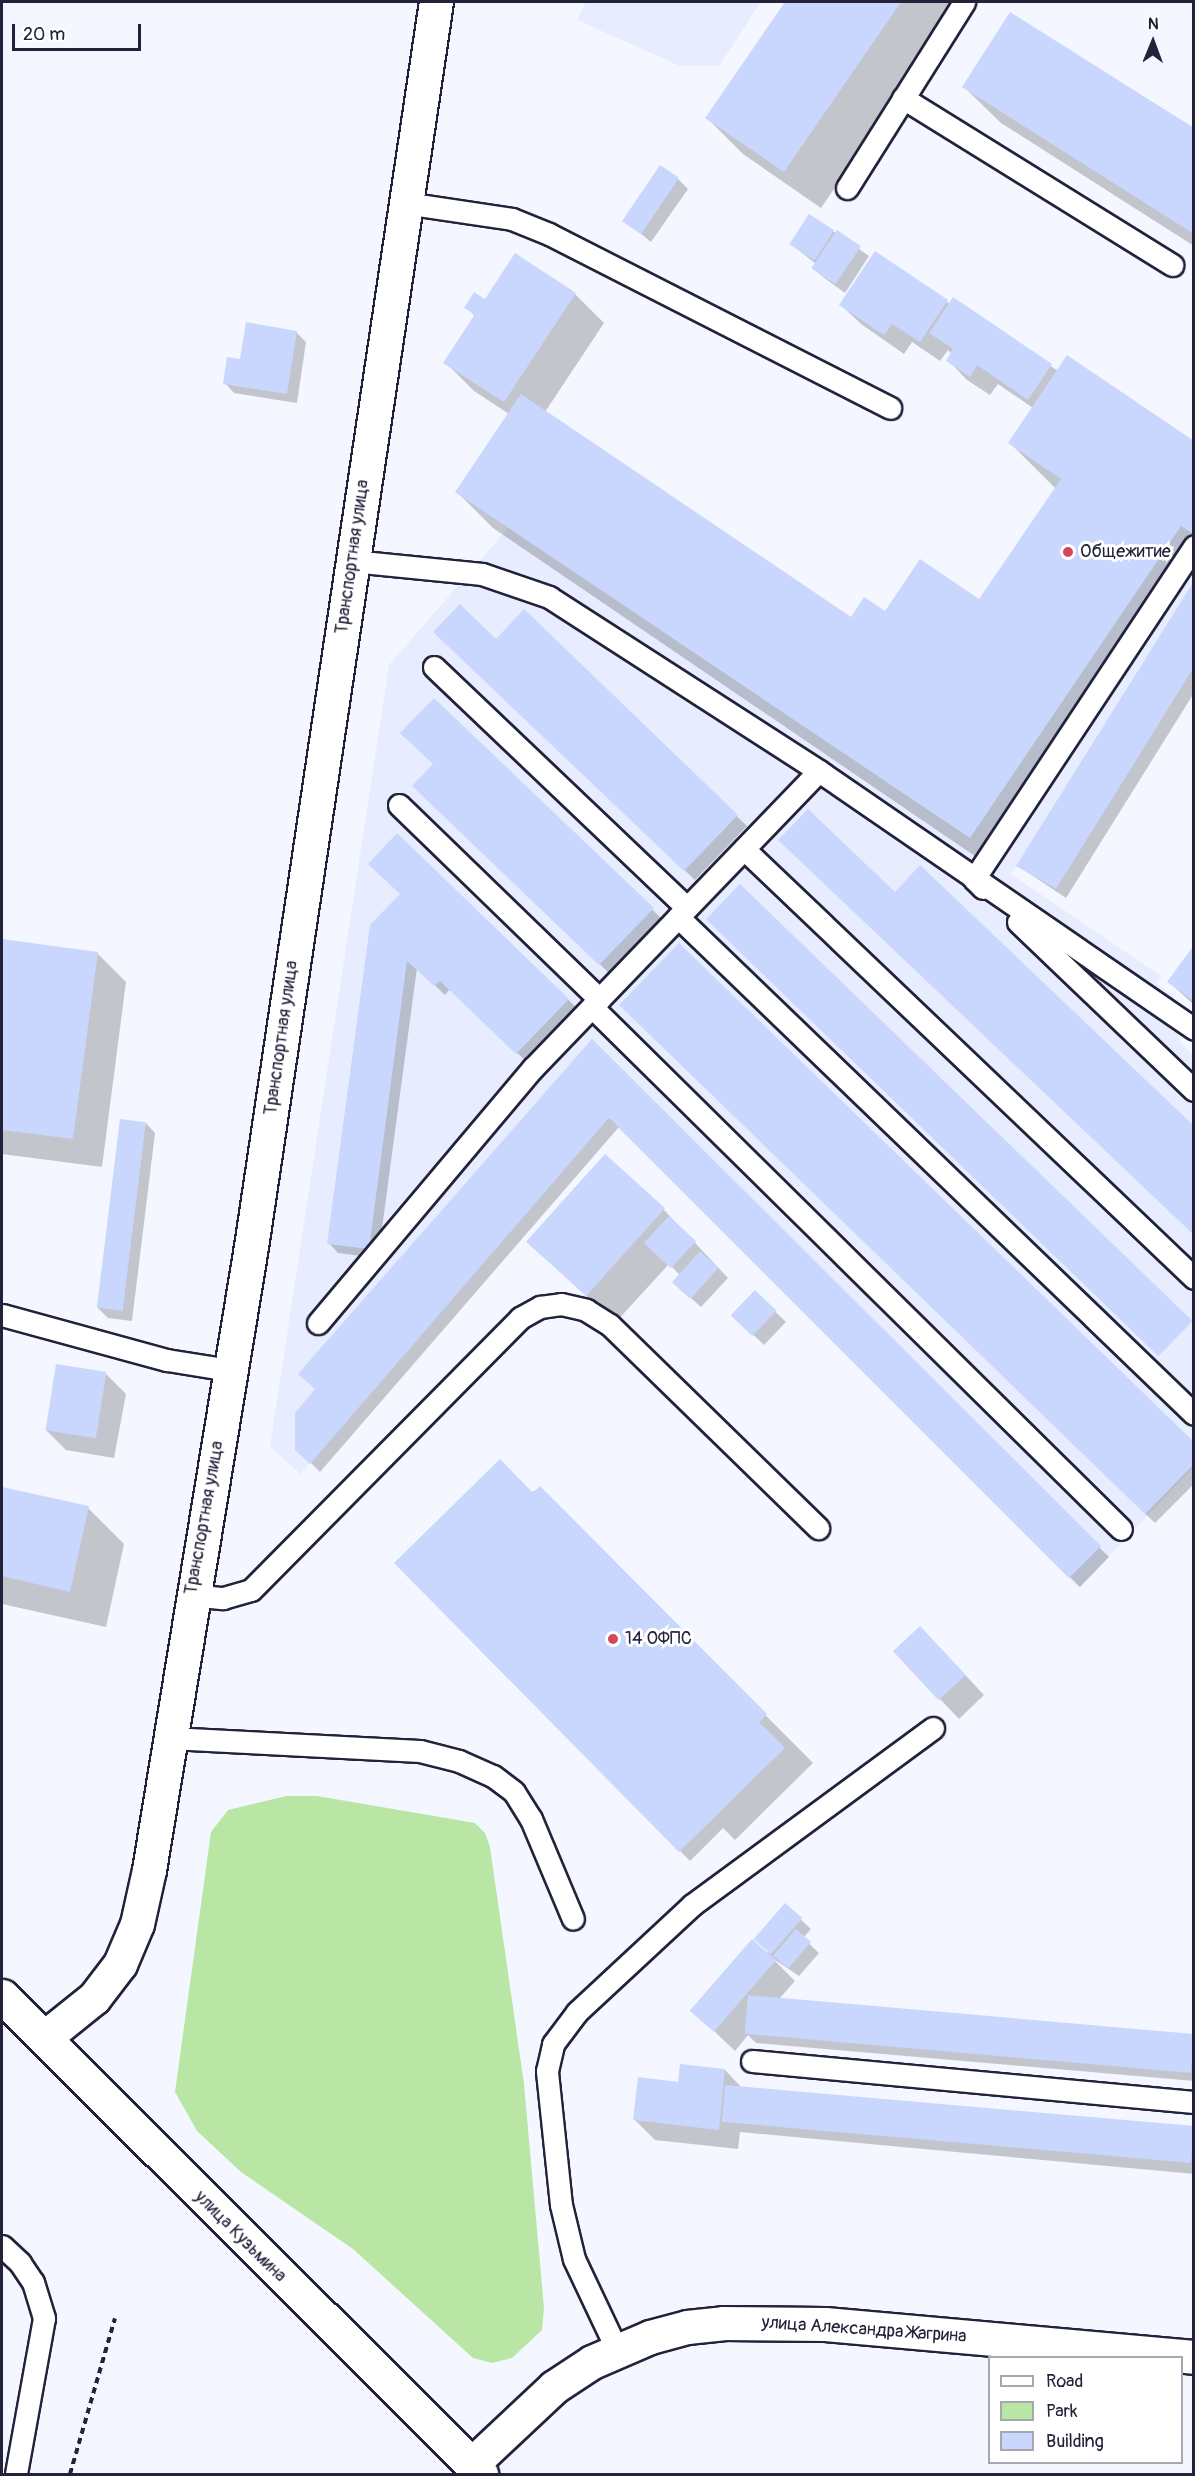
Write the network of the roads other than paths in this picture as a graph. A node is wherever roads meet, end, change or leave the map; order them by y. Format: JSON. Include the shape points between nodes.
{"nodes":[{"id":1,"x":436,"y":2,"type":"edge"},
{"id":2,"x":964,"y":2,"type":"edge"},
{"id":3,"x":903,"y":98,"type":"junction"},
{"id":4,"x":847,"y":188,"type":"dead end"},
{"id":5,"x":405,"y":203,"type":"junction"},
{"id":6,"x":1172,"y":265,"type":"dead end"},
{"id":7,"x":890,"y":408,"type":"dead end"},
{"id":8,"x":1194,"y":546,"type":"edge"},
{"id":9,"x":352,"y":561,"type":"junction"},
{"id":10,"x":434,"y":668,"type":"dead end"},
{"id":11,"x":819,"y":771,"type":"junction"},
{"id":12,"x":399,"y":805,"type":"dead end"},
{"id":13,"x":744,"y":849,"type":"junction"},
{"id":14,"x":974,"y":879,"type":"junction"},
{"id":15,"x":682,"y":913,"type":"junction"},
{"id":16,"x":595,"y":1003,"type":"junction"},
{"id":17,"x":1194,"y":1029,"type":"edge"},
{"id":18,"x":1194,"y":1090,"type":"edge"},
{"id":19,"x":1194,"y":1278,"type":"edge"},
{"id":20,"x":2,"y":1316,"type":"edge"},
{"id":21,"x":318,"y":1323,"type":"dead end"},
{"id":22,"x":230,"y":1370,"type":"junction"},
{"id":23,"x":1194,"y":1414,"type":"edge"},
{"id":24,"x":818,"y":1528,"type":"dead end"},
{"id":25,"x":1121,"y":1529,"type":"dead end"},
{"id":26,"x":192,"y":1595,"type":"junction"},
{"id":27,"x":933,"y":1728,"type":"dead end"},
{"id":28,"x":170,"y":1738,"type":"junction"},
{"id":29,"x":573,"y":1919,"type":"dead end"},
{"id":30,"x":2,"y":1996,"type":"edge"},
{"id":31,"x":44,"y":2038,"type":"junction"},
{"id":32,"x":752,"y":2061,"type":"dead end"},
{"id":33,"x":1194,"y":2102,"type":"edge"},
{"id":34,"x":2,"y":2246,"type":"edge"},
{"id":35,"x":617,"y":2350,"type":"junction"},
{"id":36,"x":1182,"y":2356,"type":"edge"},
{"id":37,"x":476,"y":2470,"type":"edge"},
{"id":38,"x":16,"y":2475,"type":"edge"}],
"edges":[{"from":1,"to":5,"type":"street","name":"Транспортная улица"},
{"from":2,"to":3,"type":"lane"},
{"from":3,"to":4,"type":"lane"},
{"from":3,"to":6,"type":"lane"},
{"from":5,"to":7,"type":"lane","via":[[512,219],[549,234]]},
{"from":5,"to":9,"type":"street","name":"Транспортная улица"},
{"from":8,"to":14,"type":"lane"},
{"from":9,"to":11,"type":"lane","via":[[482,574],[549,597]]},
{"from":9,"to":22,"type":"street","name":"Транспортная улица"},
{"from":10,"to":15,"type":"lane"},
{"from":11,"to":13,"type":"lane"},
{"from":11,"to":14,"type":"lane"},
{"from":12,"to":16,"type":"lane"},
{"from":13,"to":15,"type":"lane"},
{"from":13,"to":19,"type":"lane"},
{"from":14,"to":17,"type":"lane"},
{"from":14,"to":18,"type":"lane"},
{"from":15,"to":16,"type":"lane"},
{"from":15,"to":23,"type":"lane"},
{"from":16,"to":21,"type":"lane","via":[[533,1068]]},
{"from":16,"to":25,"type":"lane"},
{"from":20,"to":22,"type":"lane","via":[[167,1360]]},
{"from":22,"to":26,"type":"street","name":"Транспортная улица"},
{"from":24,"to":26,"type":"lane","via":[[610,1325],[586,1310],[561,1304],[540,1307],[520,1318],[251,1590],[223,1598]]},
{"from":26,"to":28,"type":"street","name":"Транспортная улица"},
{"from":27,"to":35,"type":"lane","via":[[692,1905],[577,2012],[553,2044],[547,2071],[561,2205],[574,2259]]},
{"from":28,"to":29,"type":"lane","via":[[420,1751],[459,1761],[493,1776],[514,1792],[531,1819]]},
{"from":28,"to":31,"type":"street","name":"Транспортная улица","via":[[149,1870],[129,1944],[120,1964],[94,1998]]},
{"from":30,"to":31,"type":"street","name":"улица Кузьмина"},
{"from":31,"to":37,"type":"street","name":"улица Кузьмина"},
{"from":32,"to":33,"type":"lane"},
{"from":34,"to":38,"type":"lane","via":[[33,2282],[44,2318]]},
{"from":35,"to":36,"type":"street","name":"улица Александра Жагрина","via":[[687,2327],[769,2322]]},
{"from":35,"to":37,"type":"street","name":"улица Александра Жагрина","via":[[554,2387]]}]}
